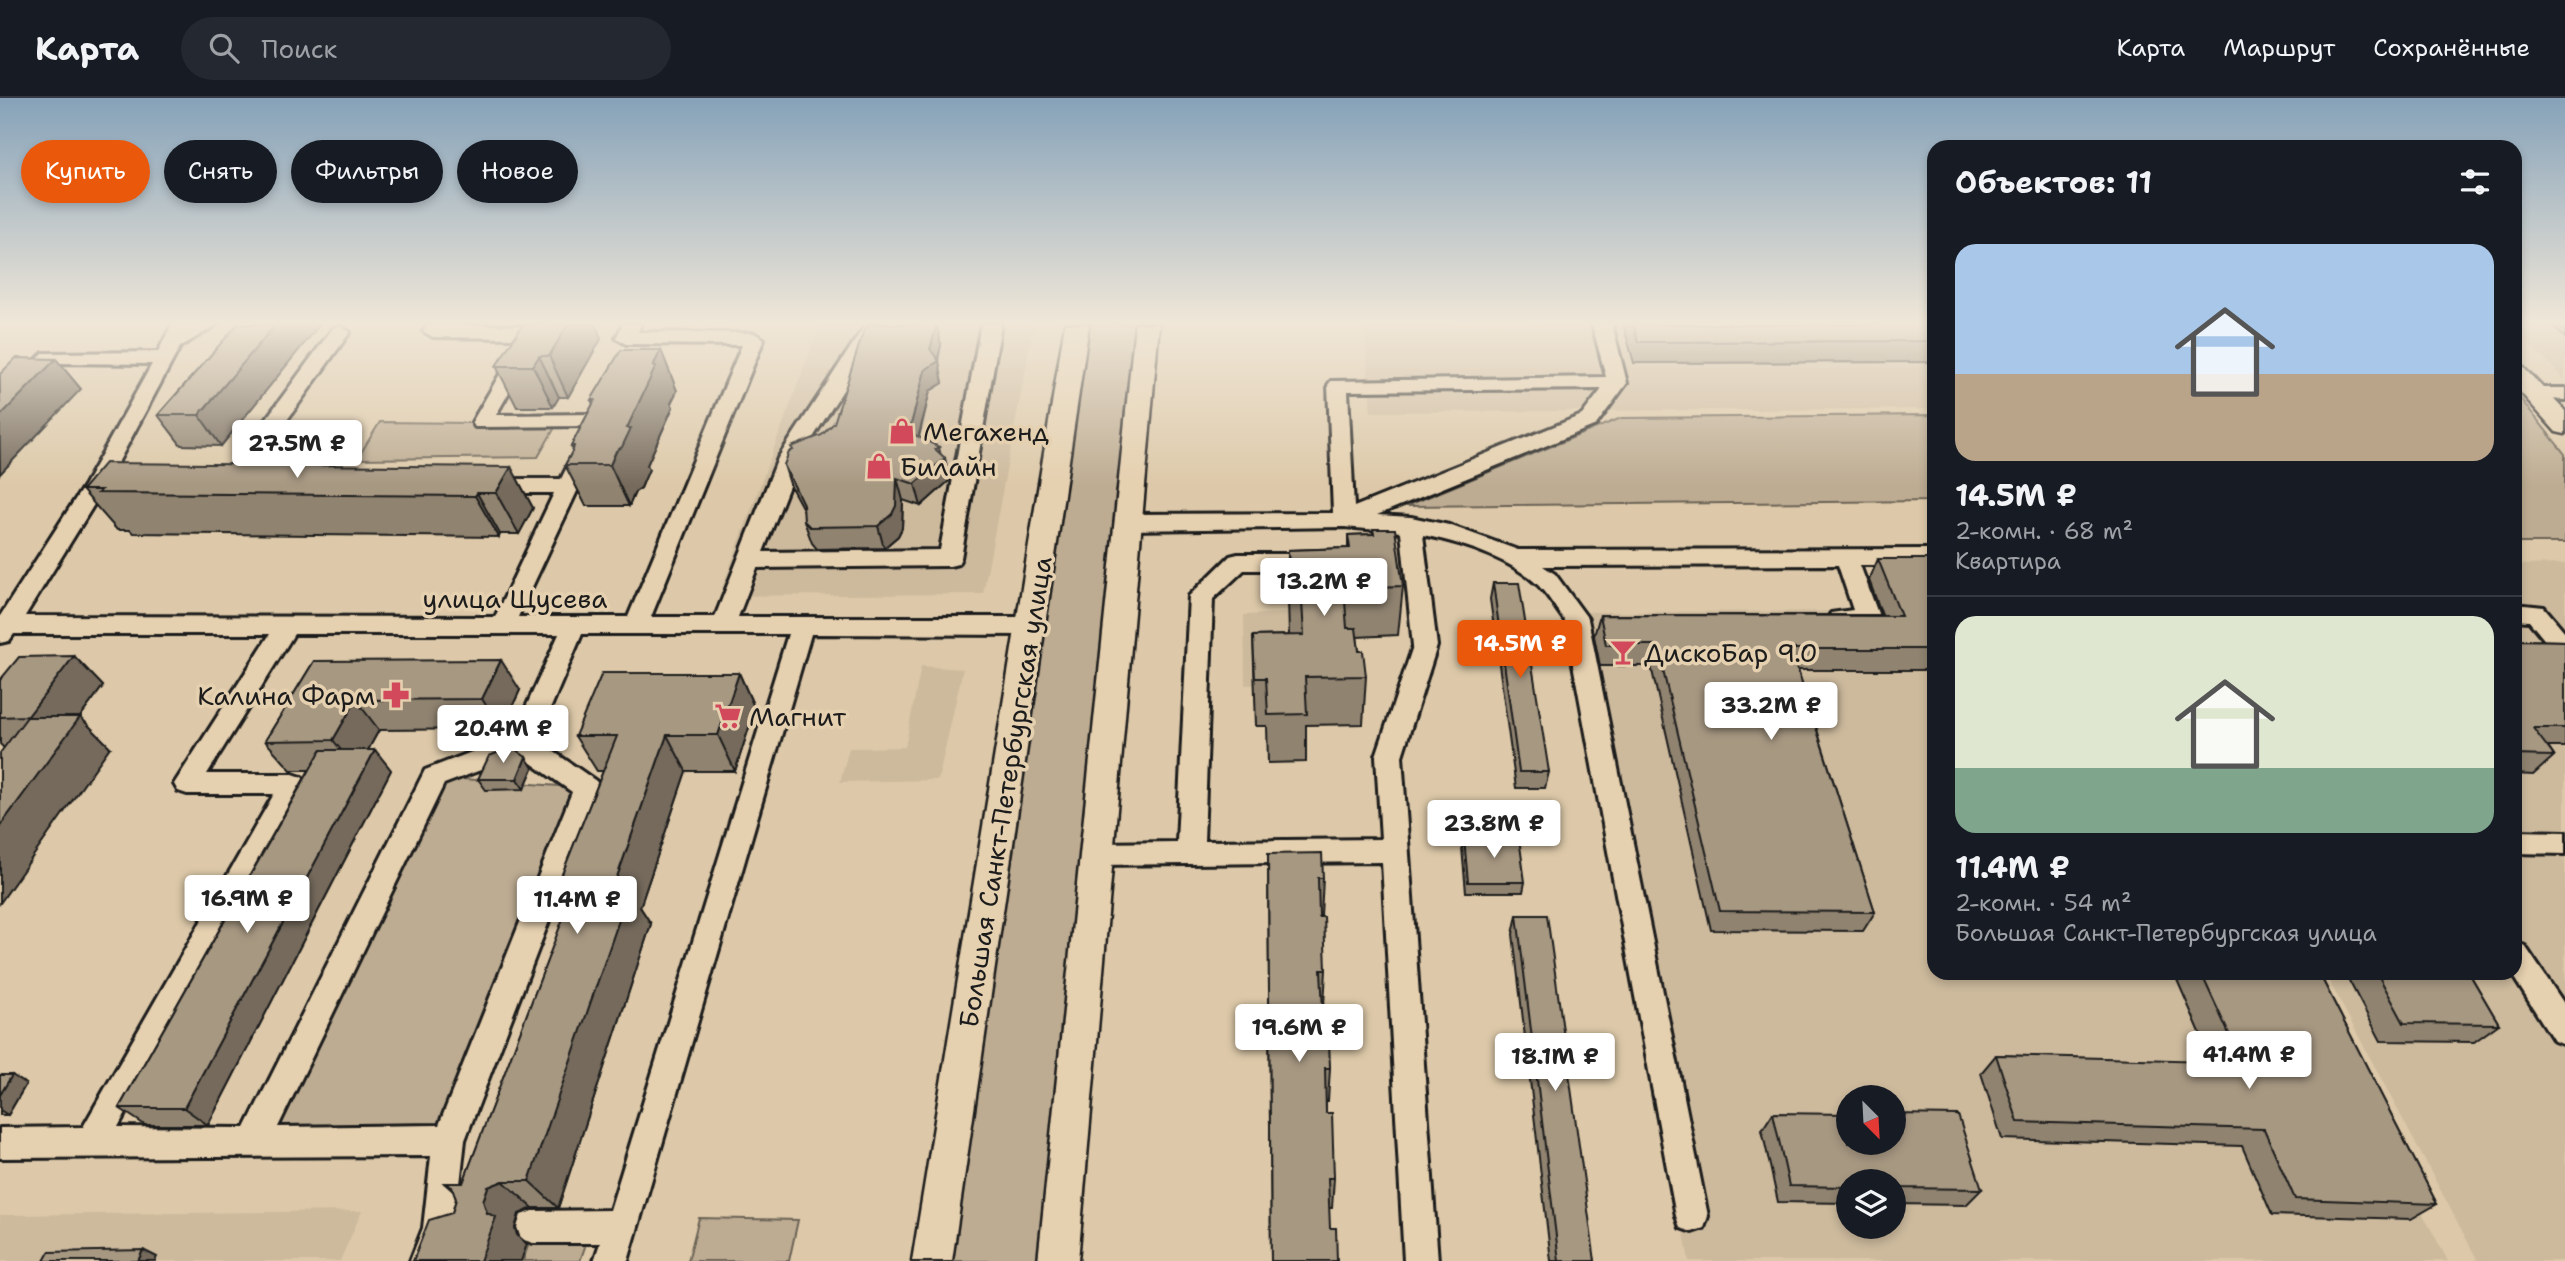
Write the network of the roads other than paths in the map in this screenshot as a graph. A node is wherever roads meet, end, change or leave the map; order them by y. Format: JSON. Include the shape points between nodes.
{"nodes":[{"id":1,"x":29,"y":378,"type":"edge"},
{"id":2,"x":153,"y":378,"type":"edge"},
{"id":3,"x":306,"y":378,"type":"edge"},
{"id":4,"x":508,"y":378,"type":"edge"},
{"id":5,"x":738,"y":378,"type":"edge"},
{"id":6,"x":840,"y":378,"type":"edge"},
{"id":7,"x":981,"y":378,"type":"edge"},
{"id":8,"x":1069,"y":378,"type":"edge"},
{"id":9,"x":1142,"y":378,"type":"edge"},
{"id":10,"x":1615,"y":378,"type":"edge"},
{"id":11,"x":2522,"y":379,"type":"edge"},
{"id":12,"x":1616,"y":383,"type":"junction"},
{"id":13,"x":2536,"y":394,"type":"junction"},
{"id":14,"x":2565,"y":394,"type":"edge"},
{"id":15,"x":604,"y":396,"type":"edge"},
{"id":16,"x":0,"y":408,"type":"edge"},
{"id":17,"x":595,"y":420,"type":"junction"},
{"id":18,"x":2565,"y":426,"type":"edge"},
{"id":19,"x":95,"y":485,"type":"junction"},
{"id":20,"x":121,"y":485,"type":"edge"},
{"id":21,"x":202,"y":485,"type":"edge"},
{"id":22,"x":229,"y":485,"type":"junction"},
{"id":23,"x":256,"y":485,"type":"edge"},
{"id":24,"x":474,"y":486,"type":"edge"},
{"id":25,"x":569,"y":486,"type":"junction"},
{"id":26,"x":1345,"y":520,"type":"junction"},
{"id":27,"x":1128,"y":522,"type":"junction"},
{"id":28,"x":1411,"y":525,"type":"junction"},
{"id":29,"x":1846,"y":557,"type":"junction"},
{"id":30,"x":1927,"y":557,"type":"edge"},
{"id":31,"x":1516,"y":558,"type":"junction"},
{"id":32,"x":750,"y":560,"type":"junction"},
{"id":33,"x":1387,"y":561,"type":"edge"},
{"id":34,"x":1414,"y":561,"type":"junction"},
{"id":35,"x":1346,"y":562,"type":"edge"},
{"id":36,"x":2522,"y":612,"type":"edge"},
{"id":37,"x":1576,"y":619,"type":"junction"},
{"id":38,"x":1604,"y":619,"type":"edge"},
{"id":39,"x":1813,"y":619,"type":"edge"},
{"id":40,"x":287,"y":626,"type":"junction"},
{"id":41,"x":502,"y":626,"type":"junction"},
{"id":42,"x":574,"y":626,"type":"junction"},
{"id":43,"x":636,"y":626,"type":"junction"},
{"id":44,"x":723,"y":626,"type":"junction"},
{"id":45,"x":802,"y":626,"type":"junction"},
{"id":46,"x":1030,"y":626,"type":"junction"},
{"id":47,"x":3,"y":628,"type":"edge"},
{"id":48,"x":2565,"y":649,"type":"edge"},
{"id":49,"x":523,"y":743,"type":"junction"},
{"id":50,"x":2522,"y":842,"type":"edge"},
{"id":51,"x":2565,"y":843,"type":"edge"},
{"id":52,"x":1395,"y":850,"type":"junction"},
{"id":53,"x":1097,"y":853,"type":"junction"},
{"id":54,"x":1190,"y":853,"type":"junction"},
{"id":55,"x":2522,"y":966,"type":"edge"},
{"id":56,"x":2565,"y":1031,"type":"edge"},
{"id":57,"x":449,"y":1140,"type":"junction"},
{"id":58,"x":92,"y":1142,"type":"junction"},
{"id":59,"x":0,"y":1143,"type":"edge"},
{"id":60,"x":254,"y":1143,"type":"junction"},
{"id":61,"x":1692,"y":1216,"type":"dead end"},
{"id":62,"x":621,"y":1226,"type":"junction"},
{"id":63,"x":533,"y":1227,"type":"dead end"},
{"id":64,"x":427,"y":1261,"type":"edge"},
{"id":65,"x":611,"y":1261,"type":"edge"},
{"id":66,"x":932,"y":1261,"type":"edge"},
{"id":67,"x":1058,"y":1261,"type":"edge"},
{"id":68,"x":1421,"y":1261,"type":"edge"}],
"edges":[{"from":1,"to":16,"type":"street"},
{"from":2,"to":19,"type":"street"},
{"from":3,"to":22,"type":"street"},
{"from":4,"to":17,"type":"street","via":[[482,422]]},
{"from":5,"to":43,"type":"street"},
{"from":6,"to":32,"type":"street","via":[[789,458]]},
{"from":7,"to":32,"type":"street","via":[[950,558]]},
{"from":8,"to":46,"type":"main road","name":"Большая Санкт-Петербургская улица"},
{"from":9,"to":27,"type":"main road"},
{"from":10,"to":12,"type":"street"},
{"from":11,"to":13,"type":"main road"},
{"from":12,"to":26,"type":"street","via":[[1589,420]]},
{"from":12,"to":26,"type":"street","via":[[1338,386]]},
{"from":13,"to":14,"type":"street"},
{"from":13,"to":18,"type":"main road"},
{"from":15,"to":17,"type":"street"},
{"from":17,"to":25,"type":"street"},
{"from":19,"to":20,"type":"street"},
{"from":19,"to":47,"type":"street"},
{"from":21,"to":22,"type":"street"},
{"from":22,"to":23,"type":"street"},
{"from":24,"to":25,"type":"street"},
{"from":25,"to":41,"type":"street"},
{"from":26,"to":27,"type":"street"},
{"from":26,"to":28,"type":"street"},
{"from":27,"to":53,"type":"main road"},
{"from":28,"to":31,"type":"street","via":[[1449,533]]},
{"from":28,"to":34,"type":"street"},
{"from":29,"to":30,"type":"street"},
{"from":29,"to":31,"type":"street"},
{"from":29,"to":39,"type":"street","via":[[1868,619]]},
{"from":31,"to":37,"type":"street","via":[[1547,580]]},
{"from":32,"to":44,"type":"street"},
{"from":33,"to":34,"type":"street"},
{"from":34,"to":52,"type":"street","via":[[1425,646],[1389,755]]},
{"from":35,"to":54,"type":"street","via":[[1238,562],[1201,596]]},
{"from":36,"to":48,"type":"street","via":[[2536,613]]},
{"from":37,"to":38,"type":"street"},
{"from":37,"to":61,"type":"street"},
{"from":40,"to":41,"type":"street","name":"улица Щусева"},
{"from":40,"to":47,"type":"street","name":"улица Щусева"},
{"from":40,"to":58,"type":"street","via":[[187,784],[293,784]]},
{"from":41,"to":42,"type":"street","name":"улица Щусева"},
{"from":42,"to":43,"type":"street","name":"улица Щусева"},
{"from":42,"to":49,"type":"street"},
{"from":43,"to":44,"type":"street","name":"улица Щусева"},
{"from":44,"to":45,"type":"street","name":"улица Щусева"},
{"from":45,"to":46,"type":"street","name":"улица Щусева"},
{"from":45,"to":62,"type":"street"},
{"from":46,"to":66,"type":"main road","name":"Большая Санкт-Петербургская улица"},
{"from":49,"to":57,"type":"street","via":[[587,789]]},
{"from":49,"to":60,"type":"street","via":[[434,777]]},
{"from":50,"to":51,"type":"street"},
{"from":52,"to":54,"type":"street"},
{"from":52,"to":68,"type":"street"},
{"from":53,"to":54,"type":"street"},
{"from":53,"to":67,"type":"main road"},
{"from":55,"to":56,"type":"street"},
{"from":57,"to":60,"type":"street"},
{"from":57,"to":64,"type":"street","via":[[454,1227]]},
{"from":58,"to":59,"type":"street"},
{"from":58,"to":60,"type":"street"},
{"from":62,"to":63,"type":"street"},
{"from":62,"to":65,"type":"street"}]}
